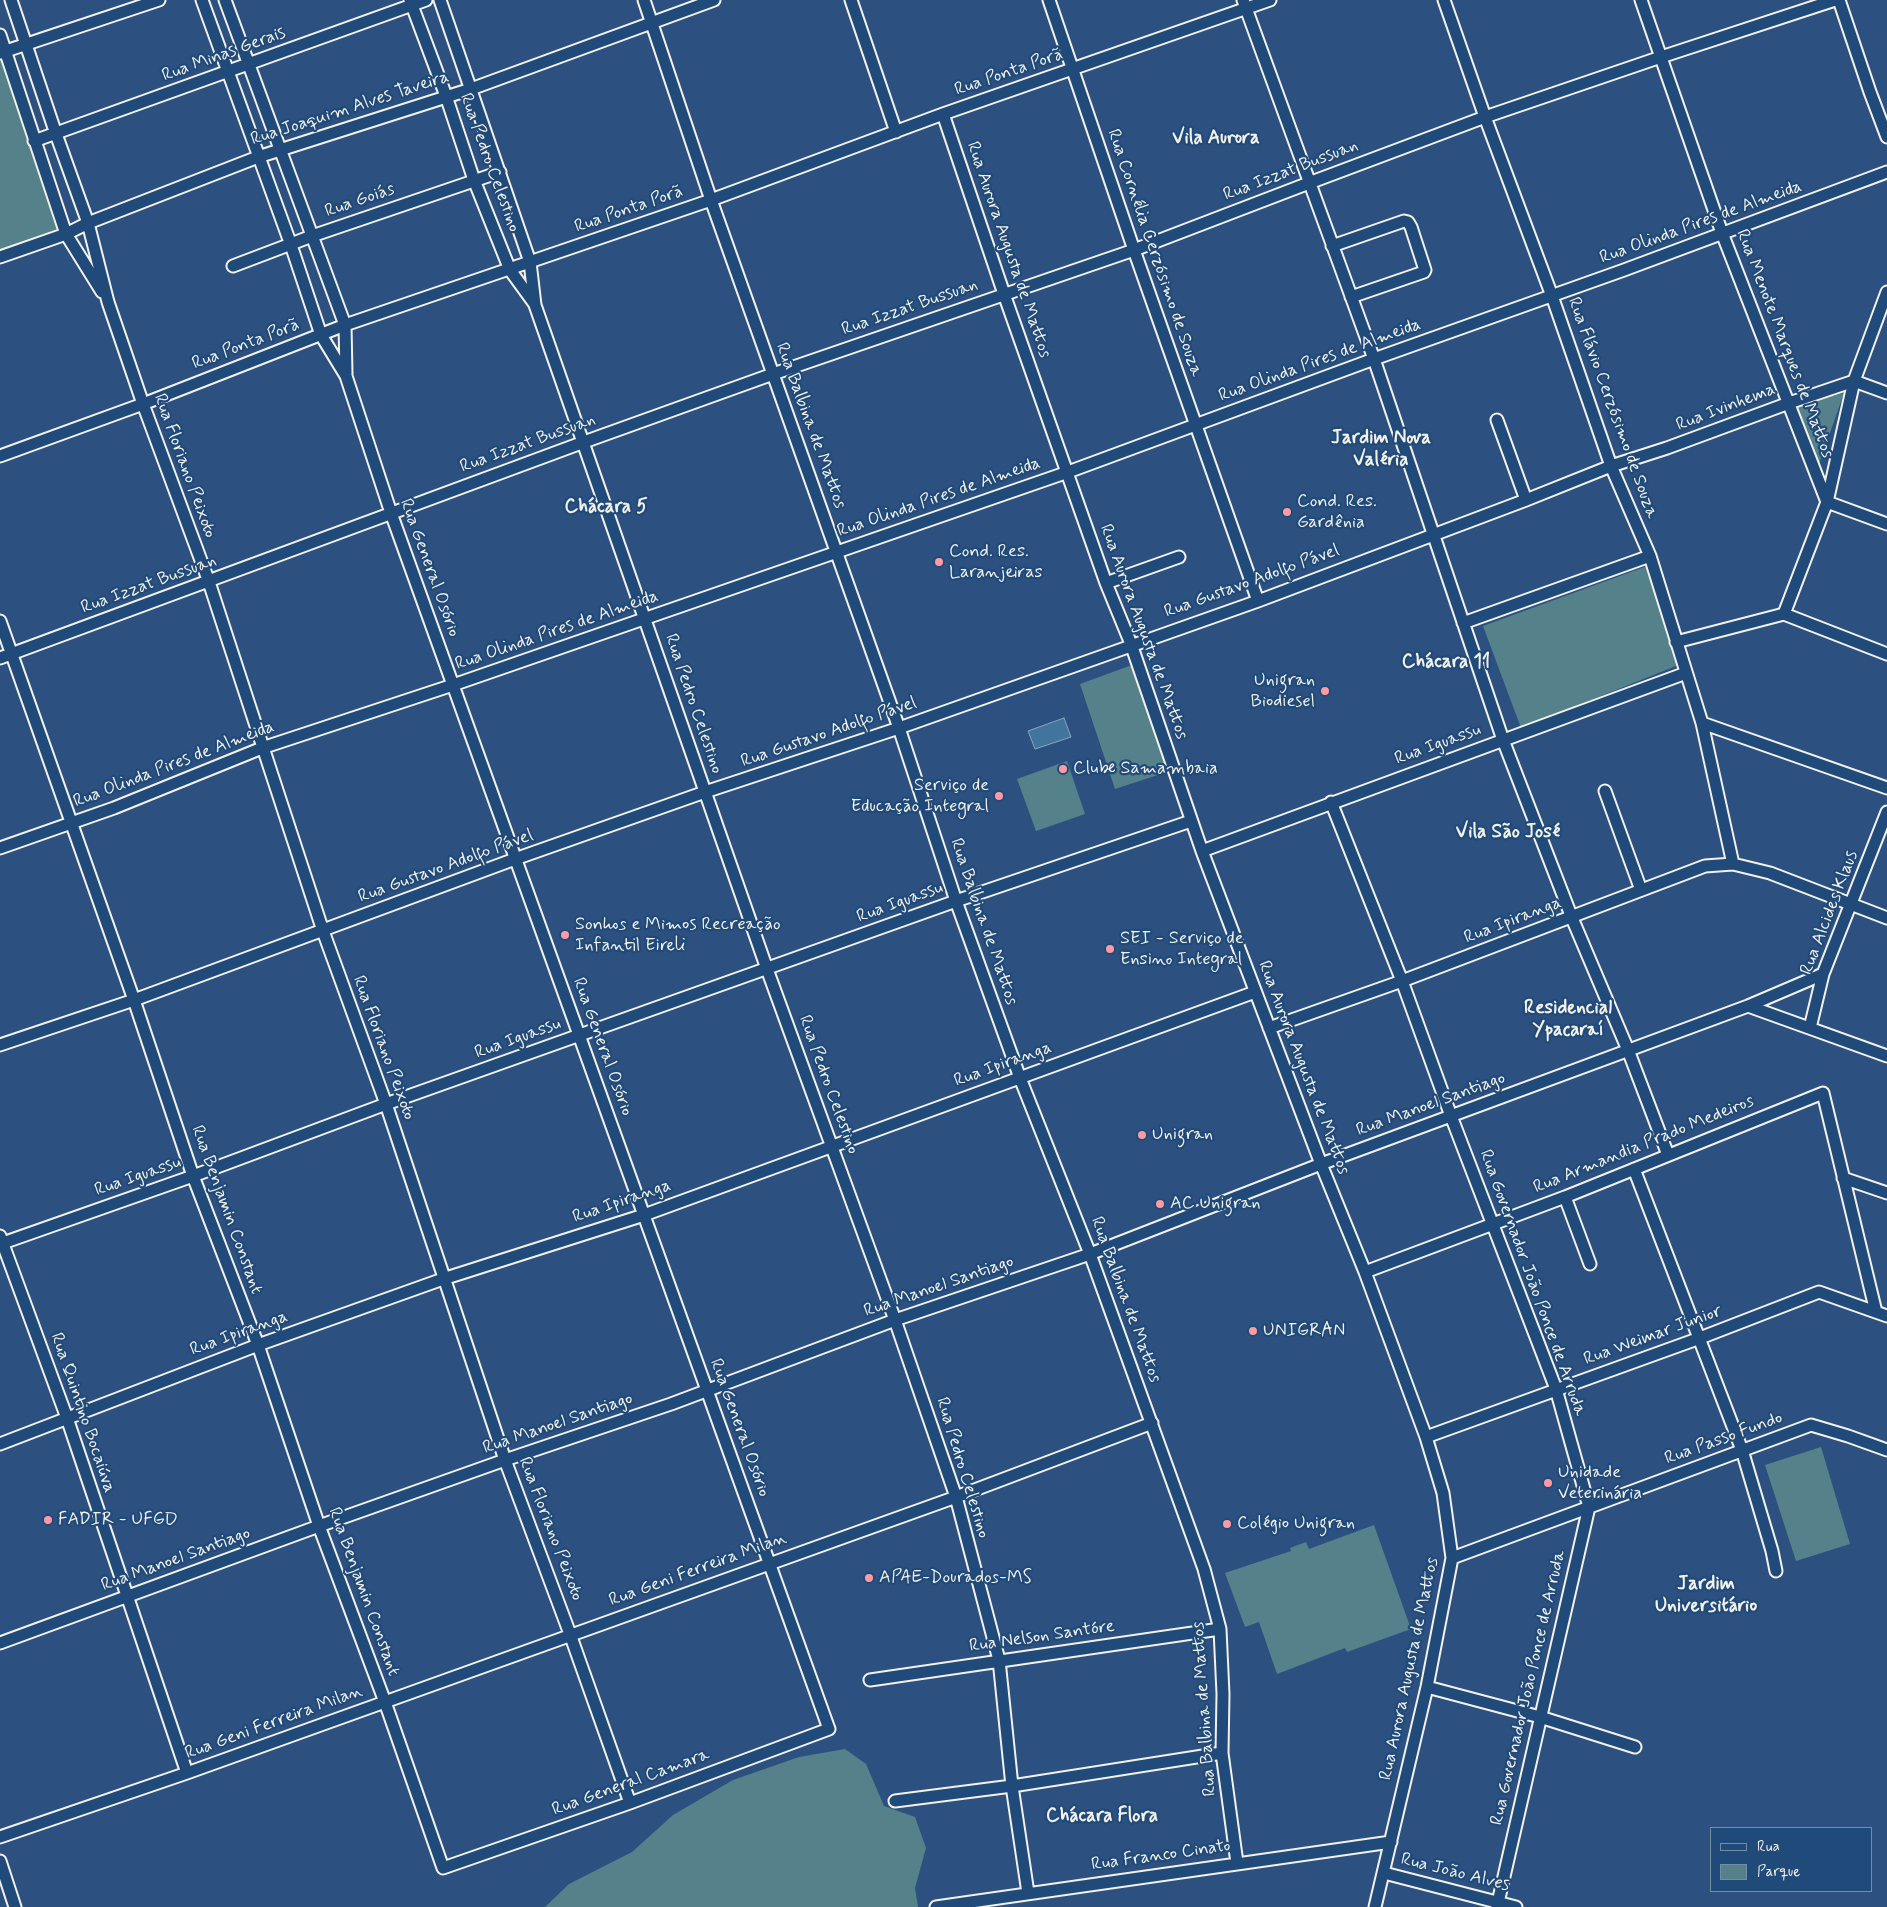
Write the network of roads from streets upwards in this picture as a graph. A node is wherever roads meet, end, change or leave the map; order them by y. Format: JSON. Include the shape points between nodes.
{"nodes":[{"id":1,"x":11,"y":0,"type":"edge"},
{"id":2,"x":159,"y":0,"type":"edge"},
{"id":3,"x":202,"y":0,"type":"edge"},
{"id":4,"x":225,"y":0,"type":"edge"},
{"id":5,"x":426,"y":0,"type":"edge"},
{"id":6,"x":440,"y":0,"type":"edge"},
{"id":7,"x":644,"y":0,"type":"edge"},
{"id":8,"x":714,"y":0,"type":"edge"},
{"id":9,"x":851,"y":0,"type":"edge"},
{"id":10,"x":1049,"y":0,"type":"edge"},
{"id":11,"x":1270,"y":0,"type":"edge"},
{"id":12,"x":1444,"y":0,"type":"edge"},
{"id":13,"x":1640,"y":0,"type":"edge"},
{"id":14,"x":1835,"y":0,"type":"edge"},
{"id":15,"x":1839,"y":0,"type":"edge"},
{"id":16,"x":411,"y":3,"type":"edge"},
{"id":17,"x":1244,"y":4,"type":"edge"},
{"id":18,"x":651,"y":22,"type":"junction"},
{"id":19,"x":0,"y":35,"type":"edge"},
{"id":20,"x":25,"y":45,"type":"junction"},
{"id":21,"x":3,"y":52,"type":"edge"},
{"id":22,"x":1661,"y":56,"type":"junction"},
{"id":23,"x":249,"y":64,"type":"junction"},
{"id":24,"x":1072,"y":69,"type":"junction"},
{"id":25,"x":228,"y":72,"type":"junction"},
{"id":26,"x":470,"y":89,"type":"junction"},
{"id":27,"x":446,"y":96,"type":"junction"},
{"id":28,"x":943,"y":114,"type":"junction"},
{"id":29,"x":1485,"y":117,"type":"junction"},
{"id":30,"x":896,"y":132,"type":"junction"},
{"id":31,"x":56,"y":134,"type":"junction"},
{"id":32,"x":1887,"y":134,"type":"edge"},
{"id":33,"x":34,"y":141,"type":"junction"},
{"id":34,"x":280,"y":151,"type":"junction"},
{"id":35,"x":258,"y":157,"type":"junction"},
{"id":36,"x":500,"y":172,"type":"junction"},
{"id":37,"x":1887,"y":172,"type":"edge"},
{"id":38,"x":474,"y":180,"type":"junction"},
{"id":39,"x":1309,"y":183,"type":"junction"},
{"id":40,"x":712,"y":200,"type":"junction"},
{"id":41,"x":88,"y":223,"type":"junction"},
{"id":42,"x":1722,"y":233,"type":"junction"},
{"id":43,"x":66,"y":234,"type":"junction"},
{"id":44,"x":312,"y":236,"type":"junction"},
{"id":45,"x":291,"y":245,"type":"junction"},
{"id":46,"x":1332,"y":246,"type":"junction"},
{"id":47,"x":1134,"y":250,"type":"junction"},
{"id":48,"x":0,"y":257,"type":"edge"},
{"id":49,"x":530,"y":262,"type":"junction"},
{"id":50,"x":232,"y":266,"type":"dead end"},
{"id":51,"x":510,"y":270,"type":"junction"},
{"id":52,"x":1887,"y":292,"type":"edge"},
{"id":53,"x":1004,"y":294,"type":"junction"},
{"id":54,"x":1552,"y":296,"type":"junction"},
{"id":55,"x":1351,"y":297,"type":"junction"},
{"id":56,"x":108,"y":302,"type":"junction"},
{"id":57,"x":535,"y":305,"type":"junction"},
{"id":58,"x":345,"y":325,"type":"junction"},
{"id":59,"x":321,"y":335,"type":"junction"},
{"id":60,"x":1374,"y":359,"type":"junction"},
{"id":61,"x":773,"y":374,"type":"junction"},
{"id":62,"x":346,"y":376,"type":"junction"},
{"id":63,"x":1854,"y":381,"type":"junction"},
{"id":64,"x":1887,"y":393,"type":"edge"},
{"id":65,"x":1789,"y":402,"type":"junction"},
{"id":66,"x":142,"y":404,"type":"junction"},
{"id":67,"x":1497,"y":420,"type":"dead end"},
{"id":68,"x":1196,"y":425,"type":"junction"},
{"id":69,"x":584,"y":442,"type":"junction"},
{"id":70,"x":1667,"y":448,"type":"joint"},
{"id":71,"x":0,"y":456,"type":"edge"},
{"id":72,"x":1611,"y":466,"type":"junction"},
{"id":73,"x":1068,"y":472,"type":"junction"},
{"id":74,"x":1526,"y":500,"type":"junction"},
{"id":75,"x":1827,"y":502,"type":"junction"},
{"id":76,"x":390,"y":513,"type":"junction"},
{"id":77,"x":1887,"y":524,"type":"edge"},
{"id":78,"x":1434,"y":534,"type":"junction"},
{"id":79,"x":837,"y":553,"type":"junction"},
{"id":80,"x":1650,"y":556,"type":"junction"},
{"id":81,"x":1179,"y":557,"type":"dead end"},
{"id":82,"x":209,"y":582,"type":"junction"},
{"id":83,"x":1106,"y":583,"type":"junction"},
{"id":84,"x":1258,"y":601,"type":"junction"},
{"id":85,"x":1784,"y":614,"type":"junction"},
{"id":86,"x":644,"y":619,"type":"junction"},
{"id":87,"x":0,"y":621,"type":"edge"},
{"id":88,"x":1464,"y":623,"type":"junction"},
{"id":89,"x":1676,"y":642,"type":"junction"},
{"id":90,"x":1132,"y":644,"type":"junction"},
{"id":91,"x":1887,"y":654,"type":"edge"},
{"id":92,"x":6,"y":656,"type":"edge"},
{"id":93,"x":1686,"y":673,"type":"junction"},
{"id":94,"x":453,"y":685,"type":"junction"},
{"id":95,"x":1702,"y":723,"type":"junction"},
{"id":96,"x":899,"y":728,"type":"junction"},
{"id":97,"x":1503,"y":740,"type":"junction"},
{"id":98,"x":262,"y":748,"type":"junction"},
{"id":99,"x":1887,"y":788,"type":"edge"},
{"id":100,"x":1606,"y":791,"type":"dead end"},
{"id":101,"x":705,"y":792,"type":"junction"},
{"id":102,"x":1331,"y":802,"type":"junction"},
{"id":103,"x":1887,"y":812,"type":"edge"},
{"id":104,"x":1191,"y":821,"type":"junction"},
{"id":105,"x":71,"y":823,"type":"junction"},
{"id":106,"x":0,"y":848,"type":"edge"},
{"id":107,"x":1202,"y":851,"type":"junction"},
{"id":108,"x":515,"y":859,"type":"junction"},
{"id":109,"x":1733,"y":864,"type":"junction"},
{"id":110,"x":1641,"y":890,"type":"junction"},
{"id":111,"x":956,"y":901,"type":"junction"},
{"id":112,"x":1852,"y":904,"type":"junction"},
{"id":113,"x":1572,"y":918,"type":"junction"},
{"id":114,"x":1887,"y":918,"type":"edge"},
{"id":115,"x":323,"y":931,"type":"junction"},
{"id":116,"x":767,"y":969,"type":"junction"},
{"id":117,"x":1823,"y":974,"type":"junction"},
{"id":118,"x":1402,"y":982,"type":"junction"},
{"id":119,"x":1255,"y":992,"type":"junction"},
{"id":120,"x":134,"y":1000,"type":"junction"},
{"id":121,"x":1748,"y":1006,"type":"junction"},
{"id":122,"x":1269,"y":1028,"type":"junction"},
{"id":123,"x":1810,"y":1028,"type":"junction"},
{"id":124,"x":579,"y":1036,"type":"junction"},
{"id":125,"x":0,"y":1045,"type":"edge"},
{"id":126,"x":1628,"y":1050,"type":"junction"},
{"id":127,"x":1887,"y":1056,"type":"edge"},
{"id":128,"x":1020,"y":1078,"type":"junction"},
{"id":129,"x":386,"y":1104,"type":"junction"},
{"id":130,"x":1451,"y":1116,"type":"junction"},
{"id":131,"x":831,"y":1146,"type":"junction"},
{"id":132,"x":1668,"y":1155,"type":"junction"},
{"id":133,"x":1321,"y":1164,"type":"junction"},
{"id":134,"x":1634,"y":1169,"type":"junction"},
{"id":135,"x":193,"y":1176,"type":"junction"},
{"id":136,"x":1843,"y":1178,"type":"junction"},
{"id":137,"x":1887,"y":1193,"type":"edge"},
{"id":138,"x":1565,"y":1197,"type":"junction"},
{"id":139,"x":644,"y":1215,"type":"junction"},
{"id":140,"x":1493,"y":1224,"type":"junction"},
{"id":141,"x":1,"y":1241,"type":"edge"},
{"id":142,"x":1090,"y":1254,"type":"junction"},
{"id":143,"x":1590,"y":1264,"type":"dead end"},
{"id":144,"x":1366,"y":1272,"type":"junction"},
{"id":145,"x":443,"y":1279,"type":"junction"},
{"id":146,"x":1881,"y":1314,"type":"edge"},
{"id":147,"x":895,"y":1320,"type":"junction"},
{"id":148,"x":1700,"y":1338,"type":"junction"},
{"id":149,"x":258,"y":1345,"type":"junction"},
{"id":150,"x":1556,"y":1389,"type":"junction"},
{"id":151,"x":707,"y":1390,"type":"junction"},
{"id":152,"x":67,"y":1418,"type":"junction"},
{"id":153,"x":1152,"y":1423,"type":"junction"},
{"id":154,"x":1426,"y":1437,"type":"junction"},
{"id":155,"x":0,"y":1444,"type":"edge"},
{"id":156,"x":1742,"y":1450,"type":"junction"},
{"id":157,"x":1887,"y":1450,"type":"edge"},
{"id":158,"x":505,"y":1460,"type":"junction"},
{"id":159,"x":956,"y":1497,"type":"junction"},
{"id":160,"x":1589,"y":1507,"type":"junction"},
{"id":161,"x":319,"y":1526,"type":"junction"},
{"id":162,"x":1452,"y":1558,"type":"junction"},
{"id":163,"x":770,"y":1563,"type":"junction"},
{"id":164,"x":1776,"y":1571,"type":"dead end"},
{"id":165,"x":128,"y":1597,"type":"junction"},
{"id":166,"x":1220,"y":1629,"type":"junction"},
{"id":167,"x":570,"y":1634,"type":"junction"},
{"id":168,"x":0,"y":1643,"type":"edge"},
{"id":169,"x":999,"y":1660,"type":"junction"},
{"id":170,"x":870,"y":1680,"type":"dead end"},
{"id":171,"x":1427,"y":1687,"type":"junction"},
{"id":172,"x":385,"y":1702,"type":"junction"},
{"id":173,"x":1540,"y":1717,"type":"junction"},
{"id":174,"x":829,"y":1729,"type":"joint"},
{"id":175,"x":1635,"y":1747,"type":"dead end"},
{"id":176,"x":1222,"y":1753,"type":"junction"},
{"id":177,"x":186,"y":1773,"type":"junction"},
{"id":178,"x":1012,"y":1786,"type":"junction"},
{"id":179,"x":895,"y":1801,"type":"dead end"},
{"id":180,"x":630,"y":1803,"type":"junction"},
{"id":181,"x":0,"y":1838,"type":"edge"},
{"id":182,"x":1391,"y":1842,"type":"junction"},
{"id":183,"x":0,"y":1861,"type":"edge"},
{"id":184,"x":1237,"y":1863,"type":"junction"},
{"id":185,"x":442,"y":1868,"type":"joint"},
{"id":186,"x":1384,"y":1873,"type":"junction"},
{"id":187,"x":1028,"y":1893,"type":"junction"},
{"id":188,"x":1498,"y":1905,"type":"edge"},
{"id":189,"x":15,"y":1907,"type":"edge"},
{"id":190,"x":936,"y":1907,"type":"edge"},
{"id":191,"x":1375,"y":1907,"type":"edge"},
{"id":192,"x":1516,"y":1907,"type":"edge"}],
"edges":[{"from":1,"to":20,"type":"street","name":"Rua Floriano Peixoto"},
{"from":2,"to":20,"type":"street"},
{"from":3,"to":25,"type":"street","name":"Rua General Osório"},
{"from":4,"to":23,"type":"street","name":"Rua General Osório"},
{"from":5,"to":16,"type":"street","name":"Rua Minas Gerais"},
{"from":6,"to":26,"type":"street","name":"Rua Pedro Celestino"},
{"from":7,"to":18,"type":"street","name":"Rua Balbina de Mattos"},
{"from":8,"to":18,"type":"street","name":"Rua Joaquim Alves Taveira"},
{"from":9,"to":30,"type":"street"},
{"from":10,"to":24,"type":"street","name":"Rua Cornélia Cerzósimo de Souza"},
{"from":11,"to":17,"type":"street","name":"Rua Ponta Porã"},
{"from":12,"to":29,"type":"street","name":"Rua Flávio Cerzósimo de Souza"},
{"from":13,"to":22,"type":"street","name":"Rua Menote Marques de Mattos"},
{"from":14,"to":22,"type":"street","name":"Rua Izzat Bussuan"},
{"from":15,"to":32,"type":"street"},
{"from":16,"to":23,"type":"street","name":"Rua Minas Gerais"},
{"from":16,"to":27,"type":"street","name":"Rua Pedro Celestino"},
{"from":17,"to":24,"type":"street","name":"Rua Ponta Porã"},
{"from":17,"to":39,"type":"street"},
{"from":18,"to":26,"type":"street","name":"Rua Joaquim Alves Taveira"},
{"from":18,"to":40,"type":"street","name":"Rua Balbina de Mattos"},
{"from":19,"to":21,"type":"street","name":"Rua Floriano Peixoto"},
{"from":20,"to":21,"type":"street"},
{"from":20,"to":31,"type":"street","name":"Rua Floriano Peixoto"},
{"from":21,"to":33,"type":"street","name":"Rua Floriano Peixoto"},
{"from":22,"to":29,"type":"street","name":"Rua Izzat Bussuan"},
{"from":22,"to":42,"type":"street","name":"Rua Menote Marques de Mattos"},
{"from":23,"to":25,"type":"street","name":"Rua Minas Gerais"},
{"from":23,"to":34,"type":"street","name":"Rua General Osório"},
{"from":24,"to":28,"type":"street","name":"Rua Ponta Porã"},
{"from":24,"to":47,"type":"street","name":"Rua Cornélia Cerzósimo de Souza"},
{"from":25,"to":31,"type":"street","name":"Rua Minas Gerais"},
{"from":25,"to":35,"type":"street","name":"Rua General Osório"},
{"from":26,"to":27,"type":"street","name":"Rua Joaquim Alves Taveira"},
{"from":26,"to":36,"type":"street","name":"Rua Pedro Celestino"},
{"from":27,"to":34,"type":"street","name":"Rua Joaquim Alves Taveira"},
{"from":27,"to":38,"type":"street","name":"Rua Pedro Celestino"},
{"from":28,"to":30,"type":"street","name":"Rua Ponta Porã"},
{"from":28,"to":53,"type":"street","name":"Rua Aurora Augusta de Mattos"},
{"from":29,"to":39,"type":"street","name":"Rua Izzat Bussuan"},
{"from":29,"to":54,"type":"street","name":"Rua Flávio Cerzósimo de Souza"},
{"from":30,"to":40,"type":"street","name":"Rua Ponta Porã"},
{"from":31,"to":33,"type":"street","name":"Rua Minas Gerais"},
{"from":31,"to":41,"type":"street","name":"Rua Floriano Peixoto"},
{"from":33,"to":43,"type":"street","name":"Rua Floriano Peixoto"},
{"from":34,"to":35,"type":"street","name":"Rua Joaquim Alves Taveira"},
{"from":34,"to":44,"type":"street","name":"Rua General Osório"},
{"from":35,"to":41,"type":"street","name":"Rua Joaquim Alves Taveira"},
{"from":35,"to":45,"type":"street","name":"Rua General Osório"},
{"from":36,"to":38,"type":"street","name":"Rua Goiás"},
{"from":36,"to":49,"type":"street","name":"Rua Pedro Celestino"},
{"from":37,"to":42,"type":"street","name":"Rua Olinda Pires de Almeida"},
{"from":38,"to":44,"type":"street","name":"Rua Goiás"},
{"from":38,"to":51,"type":"street","name":"Rua Pedro Celestino"},
{"from":39,"to":46,"type":"street"},
{"from":39,"to":47,"type":"street","name":"Rua Izzat Bussuan"},
{"from":40,"to":49,"type":"street","name":"Rua Ponta Porã"},
{"from":40,"to":61,"type":"street","name":"Rua Balbina de Mattos"},
{"from":41,"to":43,"type":"street","name":"Rua Joaquim Alves Taveira"},
{"from":41,"to":56,"type":"street","name":"Rua Floriano Peixoto"},
{"from":42,"to":54,"type":"street","name":"Rua Olinda Pires de Almeida"},
{"from":42,"to":65,"type":"street","name":"Rua Menote Marques de Mattos"},
{"from":43,"to":48,"type":"street","name":"Rua Joaquim Alves Taveira"},
{"from":43,"to":56,"type":"street","name":"Rua Floriano Peixoto"},
{"from":44,"to":45,"type":"street","name":"Rua Goiás"},
{"from":44,"to":58,"type":"street","name":"Rua General Osório"},
{"from":45,"to":50,"type":"street","name":"Rua Goiás"},
{"from":45,"to":59,"type":"street","name":"Rua General Osório"},
{"from":46,"to":55,"type":"street"},
{"from":46,"to":55,"type":"street","via":[[1404,221],[1411,227],[1424,272]]},
{"from":47,"to":53,"type":"street","name":"Rua Izzat Bussuan"},
{"from":47,"to":68,"type":"street","name":"Rua Cornélia Cerzósimo de Souza"},
{"from":49,"to":51,"type":"street","name":"Rua Ponta Porã"},
{"from":49,"to":57,"type":"street","name":"Rua Pedro Celestino"},
{"from":51,"to":57,"type":"street","name":"Rua Pedro Celestino"},
{"from":51,"to":58,"type":"street","name":"Rua Ponta Porã"},
{"from":52,"to":63,"type":"street"},
{"from":53,"to":61,"type":"street","name":"Rua Izzat Bussuan"},
{"from":53,"to":73,"type":"street","name":"Rua Aurora Augusta de Mattos"},
{"from":54,"to":60,"type":"street","name":"Rua Olinda Pires de Almeida"},
{"from":54,"to":72,"type":"street","name":"Rua Flávio Cerzósimo de Souza"},
{"from":55,"to":60,"type":"street"},
{"from":56,"to":66,"type":"street","name":"Rua Floriano Peixoto"},
{"from":57,"to":69,"type":"street","name":"Rua Pedro Celestino"},
{"from":58,"to":59,"type":"street","name":"Rua Ponta Porã"},
{"from":58,"to":62,"type":"street","name":"Rua General Osório"},
{"from":59,"to":62,"type":"street","name":"Rua General Osório"},
{"from":59,"to":66,"type":"street","name":"Rua Ponta Porã"},
{"from":60,"to":68,"type":"street","name":"Rua Olinda Pires de Almeida"},
{"from":60,"to":78,"type":"street"},
{"from":61,"to":69,"type":"street","name":"Rua Izzat Bussuan"},
{"from":61,"to":79,"type":"street","name":"Rua Balbina de Mattos"},
{"from":62,"to":76,"type":"street","name":"Rua General Osório"},
{"from":63,"to":64,"type":"street"},
{"from":63,"to":65,"type":"street","name":"Rua Ivinhema"},
{"from":63,"to":75,"type":"street"},
{"from":65,"to":70,"type":"street","name":"Rua Ivinhema"},
{"from":65,"to":75,"type":"street","name":"Rua Menote Marques de Mattos"},
{"from":66,"to":71,"type":"street","name":"Rua Ponta Porã"},
{"from":66,"to":82,"type":"street","name":"Rua Floriano Peixoto"},
{"from":67,"to":74,"type":"street"},
{"from":68,"to":73,"type":"street","name":"Rua Olinda Pires de Almeida"},
{"from":68,"to":84,"type":"street","name":"Rua Cornélia Cerzósimo de Souza"},
{"from":69,"to":76,"type":"street","name":"Rua Izzat Bussuan"},
{"from":69,"to":86,"type":"street","name":"Rua Pedro Celestino"},
{"from":70,"to":72,"type":"street","name":"Rua Gustavo Adolfo Pável"},
{"from":72,"to":74,"type":"street","name":"Rua Gustavo Adolfo Pável"},
{"from":72,"to":80,"type":"street","name":"Rua Flávio Cerzósimo de Souza"},
{"from":73,"to":79,"type":"street","name":"Rua Olinda Pires de Almeida"},
{"from":73,"to":83,"type":"street","name":"Rua Aurora Augusta de Mattos"},
{"from":74,"to":78,"type":"street","name":"Rua Gustavo Adolfo Pável"},
{"from":75,"to":77,"type":"street"},
{"from":75,"to":85,"type":"street"},
{"from":76,"to":82,"type":"street","name":"Rua Izzat Bussuan"},
{"from":76,"to":94,"type":"street","name":"Rua General Osório"},
{"from":78,"to":84,"type":"street","name":"Rua Gustavo Adolfo Pável"},
{"from":78,"to":88,"type":"street"},
{"from":79,"to":86,"type":"street","name":"Rua Olinda Pires de Almeida"},
{"from":79,"to":96,"type":"street","name":"Rua Balbina de Mattos"},
{"from":80,"to":88,"type":"street"},
{"from":80,"to":89,"type":"street","name":"Rua Flávio Cerzósimo de Souza"},
{"from":81,"to":83,"type":"street"},
{"from":82,"to":92,"type":"street","name":"Rua Izzat Bussuan"},
{"from":82,"to":98,"type":"street","name":"Rua Floriano Peixoto"},
{"from":83,"to":90,"type":"street","name":"Rua Aurora Augusta de Mattos"},
{"from":84,"to":90,"type":"street","name":"Rua Gustavo Adolfo Pável"},
{"from":85,"to":89,"type":"street"},
{"from":85,"to":91,"type":"street"},
{"from":86,"to":94,"type":"street","name":"Rua Olinda Pires de Almeida"},
{"from":86,"to":101,"type":"street","name":"Rua Pedro Celestino"},
{"from":87,"to":92,"type":"street","name":"Rua Benjamin Constant"},
{"from":88,"to":97,"type":"street"},
{"from":89,"to":93,"type":"street","name":"Rua Flávio Cerzósimo de Souza"},
{"from":90,"to":96,"type":"street","name":"Rua Gustavo Adolfo Pável"},
{"from":90,"to":104,"type":"street","name":"Rua Aurora Augusta de Mattos"},
{"from":92,"to":105,"type":"street","name":"Rua Benjamin Constant"},
{"from":93,"to":95,"type":"street","name":"Rua Flávio Cerzósimo de Souza"},
{"from":93,"to":97,"type":"street","name":"Rua Iguassu"},
{"from":94,"to":98,"type":"street","name":"Rua Olinda Pires de Almeida"},
{"from":94,"to":108,"type":"street","name":"Rua General Osório"},
{"from":95,"to":99,"type":"street"},
{"from":95,"to":109,"type":"street","name":"Rua Flávio Cerzósimo de Souza"},
{"from":96,"to":101,"type":"street","name":"Rua Gustavo Adolfo Pável"},
{"from":96,"to":111,"type":"street","name":"Rua Balbina de Mattos"},
{"from":97,"to":102,"type":"street","name":"Rua Iguassu"},
{"from":97,"to":113,"type":"street"},
{"from":98,"to":105,"type":"street","name":"Rua Olinda Pires de Almeida"},
{"from":98,"to":115,"type":"street","name":"Rua Floriano Peixoto"},
{"from":100,"to":110,"type":"street"},
{"from":101,"to":108,"type":"street","name":"Rua Gustavo Adolfo Pável"},
{"from":101,"to":116,"type":"street","name":"Rua Pedro Celestino"},
{"from":102,"to":107,"type":"street","name":"Rua Iguassu"},
{"from":102,"to":118,"type":"street","name":"Rua Governador João Ponce de Arruda"},
{"from":103,"to":112,"type":"street","name":"Rua Alcides Klaus"},
{"from":104,"to":107,"type":"street","name":"Rua Aurora Augusta de Mattos"},
{"from":104,"to":111,"type":"street","name":"Rua Iguassu"},
{"from":105,"to":106,"type":"street","name":"Rua Olinda Pires de Almeida"},
{"from":105,"to":120,"type":"street","name":"Rua Benjamin Constant"},
{"from":107,"to":119,"type":"street","name":"Rua Aurora Augusta de Mattos"},
{"from":108,"to":115,"type":"street","name":"Rua Gustavo Adolfo Pável"},
{"from":108,"to":124,"type":"street","name":"Rua General Osório"},
{"from":109,"to":110,"type":"street","name":"Rua Ipiranga","via":[[1705,866]]},
{"from":109,"to":112,"type":"street","name":"Rua Ipiranga","via":[[1770,872]]},
{"from":110,"to":113,"type":"street","name":"Rua Ipiranga"},
{"from":111,"to":116,"type":"street","name":"Rua Iguassu"},
{"from":111,"to":128,"type":"street","name":"Rua Balbina de Mattos"},
{"from":112,"to":114,"type":"street","name":"Rua Ipiranga"},
{"from":112,"to":117,"type":"street","name":"Rua Alcides Klaus"},
{"from":113,"to":118,"type":"street","name":"Rua Ipiranga"},
{"from":113,"to":126,"type":"street"},
{"from":115,"to":120,"type":"street","name":"Rua Gustavo Adolfo Pável"},
{"from":115,"to":129,"type":"street","name":"Rua Floriano Peixoto"},
{"from":116,"to":124,"type":"street","name":"Rua Iguassu"},
{"from":116,"to":131,"type":"street","name":"Rua Pedro Celestino"},
{"from":117,"to":121,"type":"street","name":"Rua Manoel Santiago"},
{"from":117,"to":123,"type":"street","name":"Rua Alcides Klaus"},
{"from":118,"to":122,"type":"street","name":"Rua Ipiranga"},
{"from":118,"to":130,"type":"street","name":"Rua Governador João Ponce de Arruda"},
{"from":119,"to":122,"type":"street","name":"Rua Aurora Augusta de Mattos"},
{"from":119,"to":128,"type":"street","name":"Rua Ipiranga"},
{"from":120,"to":125,"type":"street","name":"Rua Gustavo Adolfo Pável"},
{"from":120,"to":135,"type":"street","name":"Rua Benjamin Constant"},
{"from":121,"to":123,"type":"street"},
{"from":121,"to":126,"type":"street","name":"Rua Manoel Santiago"},
{"from":122,"to":133,"type":"street","name":"Rua Aurora Augusta de Mattos"},
{"from":123,"to":127,"type":"street"},
{"from":124,"to":129,"type":"street","name":"Rua Iguassu"},
{"from":124,"to":139,"type":"street","name":"Rua General Osório"},
{"from":126,"to":130,"type":"street","name":"Rua Manoel Santiago"},
{"from":126,"to":132,"type":"street"},
{"from":128,"to":131,"type":"street","name":"Rua Ipiranga"},
{"from":128,"to":142,"type":"street","name":"Rua Balbina de Mattos"},
{"from":129,"to":135,"type":"street","name":"Rua Iguassu"},
{"from":129,"to":145,"type":"street","name":"Rua Floriano Peixoto"},
{"from":130,"to":133,"type":"street","name":"Rua Manoel Santiago"},
{"from":130,"to":140,"type":"street","name":"Rua Governador João Ponce de Arruda"},
{"from":131,"to":139,"type":"street","name":"Rua Ipiranga"},
{"from":131,"to":147,"type":"street","name":"Rua Pedro Celestino"},
{"from":132,"to":134,"type":"street","name":"Rua Armandia Prado Medeiros"},
{"from":132,"to":136,"type":"street","name":"Rua Armandia Prado Medeiros","via":[[1823,1093]]},
{"from":133,"to":142,"type":"street","name":"Rua Manoel Santiago"},
{"from":133,"to":144,"type":"street","name":"Rua Aurora Augusta de Mattos"},
{"from":134,"to":138,"type":"street","name":"Rua Armandia Prado Medeiros"},
{"from":134,"to":148,"type":"street"},
{"from":135,"to":141,"type":"street","name":"Rua Iguassu"},
{"from":135,"to":149,"type":"street","name":"Rua Benjamin Constant"},
{"from":136,"to":137,"type":"street"},
{"from":136,"to":146,"type":"street"},
{"from":138,"to":140,"type":"street","name":"Rua Armandia Prado Medeiros"},
{"from":138,"to":143,"type":"street"},
{"from":139,"to":145,"type":"street","name":"Rua Ipiranga"},
{"from":139,"to":151,"type":"street","name":"Rua General Osório"},
{"from":140,"to":144,"type":"street","name":"Rua Armandia Prado Medeiros"},
{"from":140,"to":150,"type":"street","name":"Rua Governador João Ponce de Arruda"},
{"from":141,"to":152,"type":"street","name":"Rua Quintino Bocaiúva"},
{"from":142,"to":147,"type":"street","name":"Rua Manoel Santiago"},
{"from":142,"to":153,"type":"street","name":"Rua Balbina de Mattos"},
{"from":144,"to":154,"type":"street","name":"Rua Aurora Augusta de Mattos"},
{"from":145,"to":149,"type":"street","name":"Rua Ipiranga"},
{"from":145,"to":158,"type":"street","name":"Rua Floriano Peixoto"},
{"from":146,"to":148,"type":"street","name":"Rua Weimar Junior","via":[[1819,1292]]},
{"from":147,"to":151,"type":"street","name":"Rua Manoel Santiago"},
{"from":147,"to":159,"type":"street","name":"Rua Pedro Celestino"},
{"from":148,"to":150,"type":"street","name":"Rua Weimar Junior"},
{"from":148,"to":156,"type":"street"},
{"from":149,"to":152,"type":"street","name":"Rua Ipiranga"},
{"from":149,"to":161,"type":"street","name":"Rua Benjamin Constant"},
{"from":150,"to":154,"type":"street","name":"Rua Weimar Junior"},
{"from":150,"to":160,"type":"street","name":"Rua Governador João Ponce de Arruda"},
{"from":151,"to":158,"type":"street","name":"Rua Manoel Santiago"},
{"from":151,"to":163,"type":"street","name":"Rua General Osório"},
{"from":152,"to":155,"type":"street","name":"Rua Ipiranga"},
{"from":152,"to":165,"type":"street","name":"Rua Quintino Bocaiúva"},
{"from":153,"to":159,"type":"street","name":"Rua Geni Ferreira Milan"},
{"from":153,"to":166,"type":"street","name":"Rua Balbina de Mattos","via":[[1204,1569]]},
{"from":154,"to":162,"type":"street","name":"Rua Aurora Augusta de Mattos","via":[[1442,1493]]},
{"from":156,"to":157,"type":"street","name":"Rua Passo Fundo","via":[[1811,1426]]},
{"from":156,"to":160,"type":"street","name":"Rua Passo Fundo"},
{"from":156,"to":164,"type":"street"},
{"from":158,"to":161,"type":"street","name":"Rua Manoel Santiago"},
{"from":158,"to":167,"type":"street","name":"Rua Floriano Peixoto"},
{"from":159,"to":163,"type":"street","name":"Rua Geni Ferreira Milan"},
{"from":159,"to":169,"type":"street","name":"Rua Pedro Celestino"},
{"from":160,"to":162,"type":"street","name":"Rua Passo Fundo"},
{"from":160,"to":173,"type":"street","name":"Rua Governador João Ponce de Arruda"},
{"from":161,"to":165,"type":"street","name":"Rua Manoel Santiago"},
{"from":161,"to":172,"type":"street","name":"Rua Benjamin Constant"},
{"from":162,"to":171,"type":"street","name":"Rua Aurora Augusta de Mattos"},
{"from":163,"to":167,"type":"street","name":"Rua Geni Ferreira Milan"},
{"from":163,"to":174,"type":"street","name":"Rua General Osório"},
{"from":165,"to":168,"type":"street","name":"Rua Manoel Santiago"},
{"from":165,"to":177,"type":"street","name":"Rua Quintino Bocaiúva"},
{"from":166,"to":169,"type":"street","name":"Rua Nelson Santóre"},
{"from":166,"to":176,"type":"street","name":"Rua Balbina de Mattos","via":[[1224,1694]]},
{"from":167,"to":172,"type":"street","name":"Rua Geni Ferreira Milan"},
{"from":167,"to":180,"type":"street","name":"Rua Floriano Peixoto"},
{"from":169,"to":170,"type":"street","name":"Rua Nelson Santóre"},
{"from":169,"to":178,"type":"street","name":"Rua Pedro Celestino"},
{"from":171,"to":173,"type":"street"},
{"from":171,"to":182,"type":"street","name":"Rua Aurora Augusta de Mattos"},
{"from":172,"to":177,"type":"street","name":"Rua Geni Ferreira Milan"},
{"from":172,"to":185,"type":"street","name":"Rua Benjamin Constant"},
{"from":173,"to":175,"type":"street"},
{"from":173,"to":188,"type":"street","name":"Rua Governador João Ponce de Arruda"},
{"from":174,"to":180,"type":"street","name":"Rua General Camara"},
{"from":176,"to":178,"type":"street"},
{"from":176,"to":184,"type":"street","name":"Rua Balbina de Mattos"},
{"from":177,"to":181,"type":"street","name":"Rua Geni Ferreira Milan"},
{"from":178,"to":179,"type":"street"},
{"from":178,"to":187,"type":"street","name":"Rua Pedro Celestino"},
{"from":180,"to":185,"type":"street","name":"Rua General Camara"},
{"from":182,"to":184,"type":"street","name":"Rua Franco Cinato"},
{"from":182,"to":186,"type":"street","name":"Rua Aurora Augusta de Mattos"},
{"from":183,"to":189,"type":"street"},
{"from":184,"to":187,"type":"street","name":"Rua Franco Cinato"},
{"from":186,"to":188,"type":"street","name":"Rua João Alves"},
{"from":186,"to":191,"type":"street","name":"Rua Aurora Augusta de Mattos"},
{"from":187,"to":190,"type":"street","name":"Rua Franco Cinato"},
{"from":188,"to":192,"type":"street","name":"Rua João Alves"}]}
